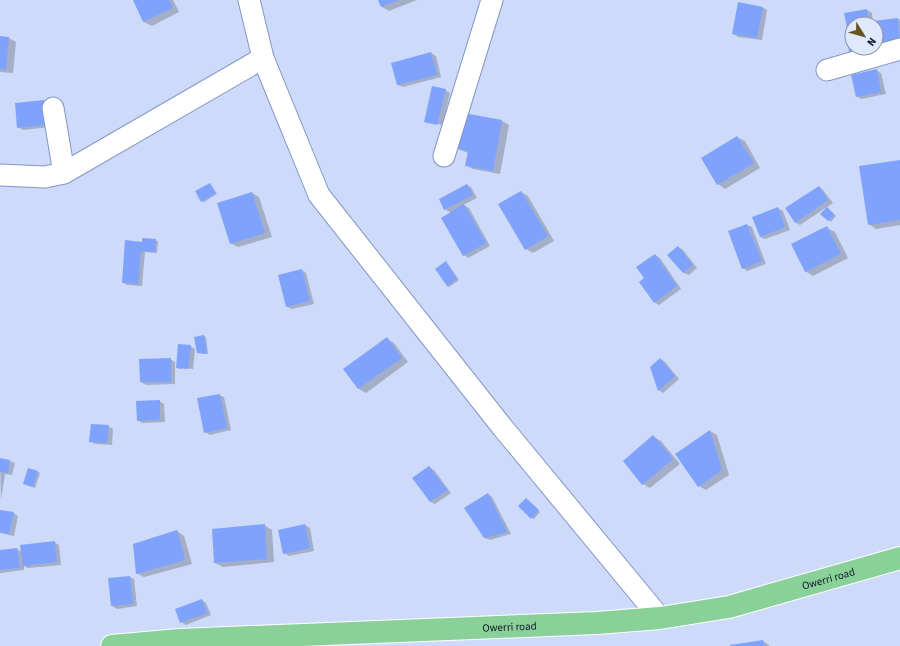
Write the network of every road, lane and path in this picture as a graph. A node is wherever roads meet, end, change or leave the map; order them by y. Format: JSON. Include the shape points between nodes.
{"nodes":[{"id":1,"x":249,"y":0,"type":"edge"},
{"id":2,"x":492,"y":0,"type":"edge"},
{"id":3,"x":900,"y":49,"type":"edge"},
{"id":4,"x":263,"y":58,"type":"junction"},
{"id":5,"x":827,"y":70,"type":"dead end"},
{"id":6,"x":53,"y":108,"type":"dead end"},
{"id":7,"x":444,"y":156,"type":"dead end"},
{"id":8,"x":64,"y":173,"type":"junction"},
{"id":9,"x":0,"y":175,"type":"edge"},
{"id":10,"x":900,"y":558,"type":"edge"},
{"id":11,"x":660,"y":618,"type":"junction"},
{"id":12,"x":112,"y":646,"type":"edge"}],
"edges":[{"from":1,"to":4,"type":"street"},
{"from":2,"to":7,"type":"street"},
{"from":3,"to":5,"type":"street"},
{"from":4,"to":8,"type":"street"},
{"from":4,"to":11,"type":"street","via":[[319,195],[503,428]]},
{"from":6,"to":8,"type":"street"},
{"from":8,"to":9,"type":"street","via":[[45,177]]},
{"from":10,"to":11,"type":"main road","name":"Owerri road","via":[[729,607]]},
{"from":11,"to":12,"type":"main road","name":"Owerri road","via":[[597,624],[179,640]]}]}
